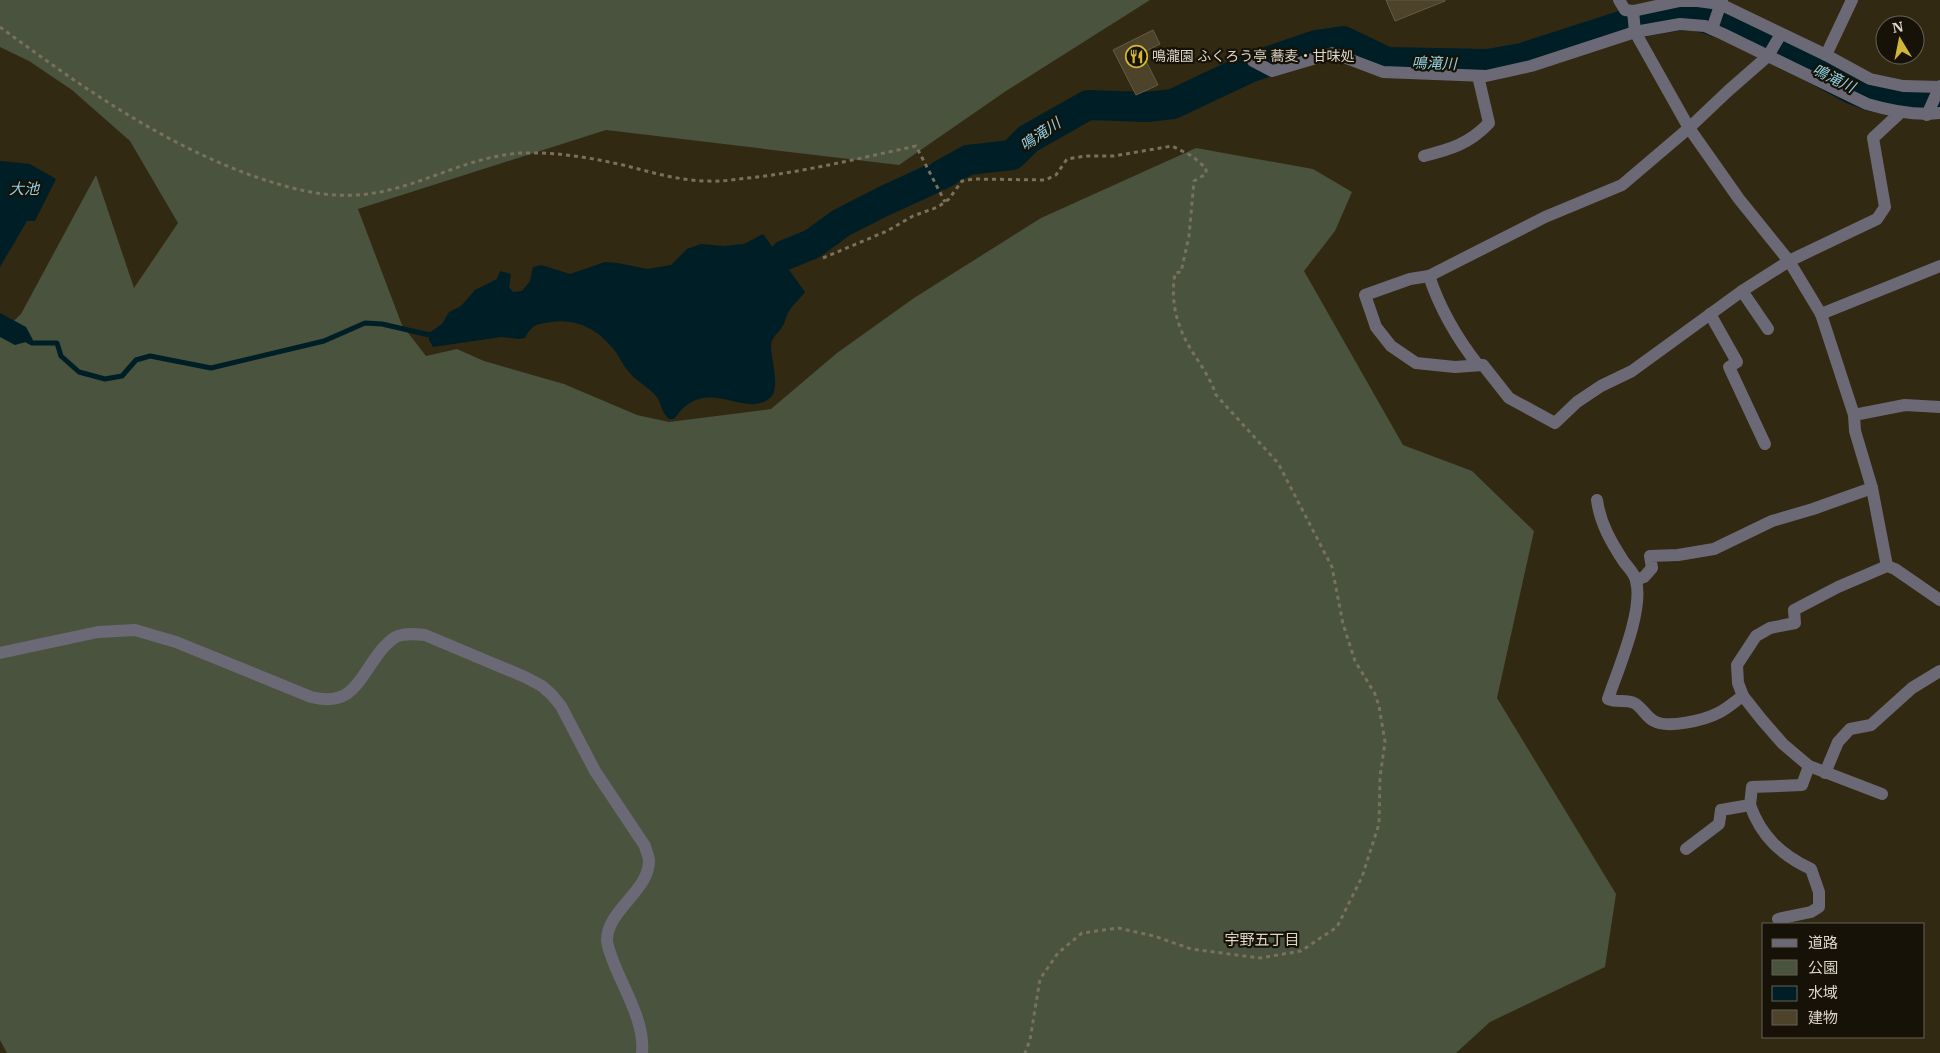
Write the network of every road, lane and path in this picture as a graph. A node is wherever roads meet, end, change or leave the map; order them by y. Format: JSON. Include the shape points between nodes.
{"nodes":[{"id":1,"x":1619,"y":0,"type":"edge"},
{"id":2,"x":1852,"y":0,"type":"edge"},
{"id":3,"x":1716,"y":15,"type":"edge"},
{"id":4,"x":1634,"y":22,"type":"junction"},
{"id":5,"x":0,"y":26,"type":"edge"},
{"id":6,"x":1774,"y":46,"type":"junction"},
{"id":7,"x":1826,"y":55,"type":"junction"},
{"id":8,"x":1253,"y":62,"type":"dead end"},
{"id":9,"x":1478,"y":76,"type":"junction"},
{"id":10,"x":1936,"y":99,"type":"edge"},
{"id":11,"x":1901,"y":112,"type":"junction"},
{"id":12,"x":1689,"y":128,"type":"junction"},
{"id":13,"x":1424,"y":156,"type":"dead end"},
{"id":14,"x":945,"y":202,"type":"junction"},
{"id":15,"x":823,"y":258,"type":"dead end"},
{"id":16,"x":1789,"y":261,"type":"junction"},
{"id":17,"x":1940,"y":266,"type":"edge"},
{"id":18,"x":1429,"y":276,"type":"junction"},
{"id":19,"x":1742,"y":291,"type":"junction"},
{"id":20,"x":1710,"y":314,"type":"junction"},
{"id":21,"x":1821,"y":314,"type":"junction"},
{"id":22,"x":1768,"y":329,"type":"dead end"},
{"id":23,"x":1478,"y":365,"type":"junction"},
{"id":24,"x":1940,"y":408,"type":"edge"},
{"id":25,"x":1854,"y":415,"type":"junction"},
{"id":26,"x":1765,"y":444,"type":"dead end"},
{"id":27,"x":1872,"y":488,"type":"junction"},
{"id":28,"x":1597,"y":500,"type":"dead end"},
{"id":29,"x":1888,"y":566,"type":"junction"},
{"id":30,"x":1636,"y":580,"type":"junction"},
{"id":31,"x":1940,"y":600,"type":"edge"},
{"id":32,"x":0,"y":653,"type":"edge"},
{"id":33,"x":1940,"y":672,"type":"edge"},
{"id":34,"x":1743,"y":696,"type":"junction"},
{"id":35,"x":1809,"y":766,"type":"junction"},
{"id":36,"x":1825,"y":773,"type":"junction"},
{"id":37,"x":1882,"y":794,"type":"dead end"},
{"id":38,"x":1750,"y":806,"type":"junction"},
{"id":39,"x":1686,"y":849,"type":"dead end"},
{"id":40,"x":1778,"y":920,"type":"dead end"},
{"id":41,"x":642,"y":1053,"type":"edge"},
{"id":42,"x":1025,"y":1053,"type":"edge"}],
"edges":[{"from":1,"to":4,"type":"street"},
{"from":2,"to":7,"type":"street"},
{"from":3,"to":4,"type":"street","via":[[1705,26]]},
{"from":3,"to":4,"type":"street","via":[[1698,1],[1680,1]]},
{"from":3,"to":6,"type":"street"},
{"from":3,"to":6,"type":"street"},
{"from":4,"to":9,"type":"street","via":[[1531,66]]},
{"from":4,"to":12,"type":"street"},
{"from":5,"to":14,"type":"path","via":[[67,76],[174,142],[236,170],[294,190],[356,195],[389,191],[488,158],[526,152],[578,156],[660,176],[710,181],[785,174],[916,146]]},
{"from":6,"to":7,"type":"street"},
{"from":6,"to":11,"type":"street","via":[[1867,104]]},
{"from":6,"to":12,"type":"street"},
{"from":7,"to":10,"type":"street","via":[[1870,79],[1903,86]]},
{"from":8,"to":9,"type":"street","via":[[1272,71],[1333,53],[1383,72]]},
{"from":9,"to":13,"type":"street","via":[[1489,123],[1456,148]]},
{"from":10,"to":11,"type":"street"},
{"from":11,"to":16,"type":"street","via":[[1873,138],[1885,207],[1877,219]]},
{"from":12,"to":16,"type":"street","via":[[1739,199]]},
{"from":12,"to":18,"type":"street","via":[[1622,185],[1546,217]]},
{"from":14,"to":15,"type":"path"},
{"from":14,"to":42,"type":"path","via":[[962,181],[1045,180],[1056,175],[1067,160],[1086,156],[1114,156],[1172,146],[1206,168],[1206,174],[1194,181],[1189,236],[1181,272],[1174,273],[1172,293],[1180,327],[1216,395],[1278,463],[1332,566],[1343,624],[1355,661],[1375,694],[1385,742],[1379,824],[1362,877],[1337,927],[1301,951],[1260,958],[1191,949],[1118,928],[1082,933],[1058,953],[1040,979]]},
{"from":16,"to":19,"type":"street"},
{"from":16,"to":21,"type":"street"},
{"from":17,"to":21,"type":"street"},
{"from":18,"to":23,"type":"street","via":[[1451,328]]},
{"from":18,"to":23,"type":"street","via":[[1410,279],[1365,295],[1376,327],[1391,346],[1416,363],[1455,367]]},
{"from":19,"to":20,"type":"street"},
{"from":19,"to":22,"type":"street"},
{"from":20,"to":23,"type":"street","via":[[1632,372],[1600,386],[1577,402],[1554,423],[1509,398],[1482,365]]},
{"from":20,"to":26,"type":"street","via":[[1738,362],[1729,367]]},
{"from":21,"to":25,"type":"street"},
{"from":24,"to":25,"type":"street","via":[[1905,405]]},
{"from":25,"to":27,"type":"street","via":[[1855,431]]},
{"from":27,"to":29,"type":"street"},
{"from":27,"to":30,"type":"street","via":[[1772,521],[1714,550],[1650,556],[1652,568]]},
{"from":28,"to":30,"type":"street","via":[[1599,517]]},
{"from":29,"to":31,"type":"street"},
{"from":29,"to":34,"type":"street","via":[[1794,610],[1795,623],[1770,628],[1756,636],[1737,665]]},
{"from":30,"to":34,"type":"street","via":[[1637,612],[1608,699],[1632,701],[1654,721],[1665,725],[1703,719],[1719,713]]},
{"from":32,"to":41,"type":"street","via":[[98,632],[135,630],[176,642],[326,701],[341,699],[352,690],[387,644],[396,636],[410,634],[424,636],[542,686],[561,706],[595,771],[645,846],[650,859],[643,881],[610,927],[607,940],[640,1029]]},
{"from":33,"to":36,"type":"street","via":[[1912,688],[1871,725],[1850,729],[1838,742]]},
{"from":34,"to":35,"type":"street","via":[[1778,738]]},
{"from":35,"to":36,"type":"street"},
{"from":35,"to":38,"type":"street","via":[[1802,784],[1752,787]]},
{"from":36,"to":37,"type":"street"},
{"from":38,"to":39,"type":"street","via":[[1721,810],[1720,824]]},
{"from":38,"to":40,"type":"street","via":[[1756,823],[1775,846],[1811,868],[1819,892],[1819,907]]}]}
